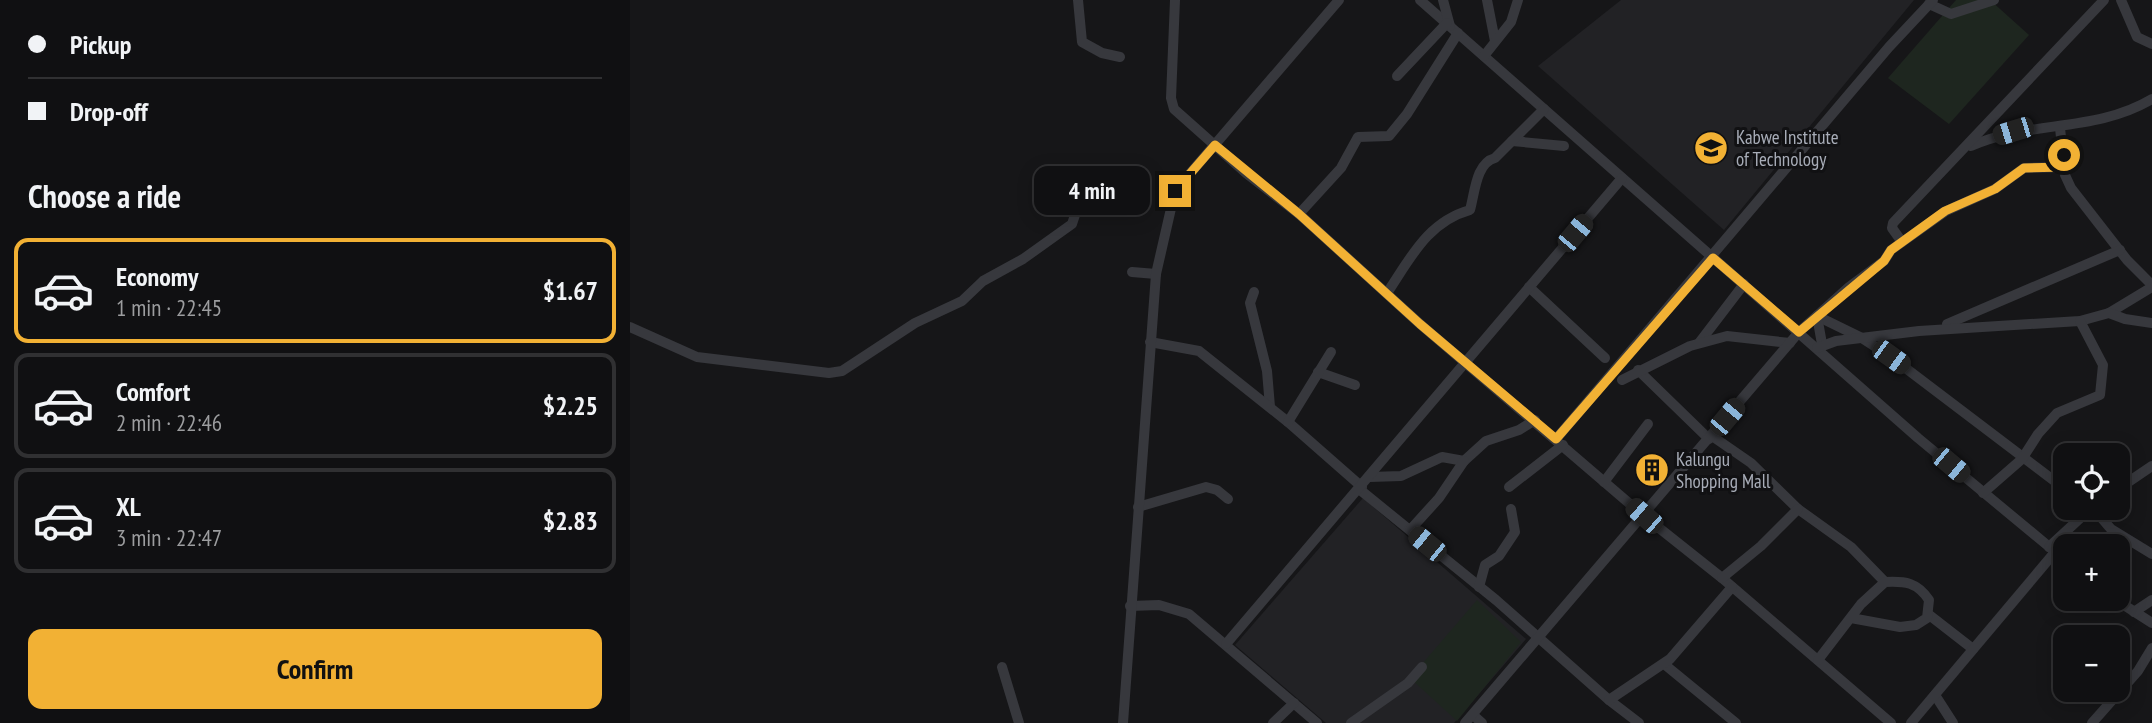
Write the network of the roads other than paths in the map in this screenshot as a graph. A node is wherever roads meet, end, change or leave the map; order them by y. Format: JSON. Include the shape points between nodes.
{"nodes":[{"id":1,"x":1077,"y":0,"type":"edge"},
{"id":2,"x":1175,"y":0,"type":"edge"},
{"id":3,"x":1339,"y":0,"type":"edge"},
{"id":4,"x":1420,"y":0,"type":"edge"},
{"id":5,"x":1443,"y":0,"type":"edge"},
{"id":6,"x":1487,"y":0,"type":"edge"},
{"id":7,"x":1518,"y":0,"type":"edge"},
{"id":8,"x":1994,"y":0,"type":"edge"},
{"id":9,"x":2104,"y":0,"type":"edge"},
{"id":10,"x":2121,"y":0,"type":"edge"},
{"id":11,"x":1931,"y":2,"type":"edge"},
{"id":12,"x":1451,"y":27,"type":"junction"},
{"id":13,"x":1495,"y":41,"type":"junction"},
{"id":14,"x":2152,"y":44,"type":"edge"},
{"id":15,"x":1483,"y":56,"type":"junction"},
{"id":16,"x":1120,"y":57,"type":"dead end"},
{"id":17,"x":1397,"y":76,"type":"dead end"},
{"id":18,"x":2152,"y":99,"type":"edge"},
{"id":19,"x":1544,"y":109,"type":"junction"},
{"id":20,"x":2060,"y":128,"type":"junction"},
{"id":21,"x":1512,"y":141,"type":"junction"},
{"id":22,"x":1215,"y":145,"type":"junction"},
{"id":23,"x":1564,"y":146,"type":"dead end"},
{"id":24,"x":1961,"y":150,"type":"junction"},
{"id":25,"x":2065,"y":167,"type":"junction"},
{"id":26,"x":1622,"y":178,"type":"junction"},
{"id":27,"x":1072,"y":195,"type":"dead end"},
{"id":28,"x":1299,"y":214,"type":"junction"},
{"id":29,"x":1902,"y":242,"type":"junction"},
{"id":30,"x":2120,"y":250,"type":"junction"},
{"id":31,"x":1713,"y":258,"type":"junction"},
{"id":32,"x":1132,"y":272,"type":"dead end"},
{"id":33,"x":1156,"y":274,"type":"junction"},
{"id":34,"x":1744,"y":284,"type":"junction"},
{"id":35,"x":2152,"y":286,"type":"edge"},
{"id":36,"x":1529,"y":287,"type":"junction"},
{"id":37,"x":1254,"y":292,"type":"dead end"},
{"id":38,"x":1387,"y":293,"type":"junction"},
{"id":39,"x":2109,"y":313,"type":"junction"},
{"id":40,"x":1817,"y":316,"type":"junction"},
{"id":41,"x":2080,"y":321,"type":"junction"},
{"id":42,"x":2152,"y":323,"type":"edge"},
{"id":43,"x":630,"y":327,"type":"edge"},
{"id":44,"x":1937,"y":329,"type":"junction"},
{"id":45,"x":1799,"y":332,"type":"junction"},
{"id":46,"x":1863,"y":338,"type":"junction"},
{"id":47,"x":1150,"y":342,"type":"junction"},
{"id":48,"x":1699,"y":344,"type":"junction"},
{"id":49,"x":1790,"y":344,"type":"junction"},
{"id":50,"x":1820,"y":346,"type":"junction"},
{"id":51,"x":1331,"y":352,"type":"dead end"},
{"id":52,"x":1605,"y":358,"type":"dead end"},
{"id":53,"x":1466,"y":361,"type":"junction"},
{"id":54,"x":1638,"y":370,"type":"junction"},
{"id":55,"x":1318,"y":372,"type":"junction"},
{"id":56,"x":1622,"y":380,"type":"dead end"},
{"id":57,"x":1355,"y":385,"type":"dead end"},
{"id":58,"x":1270,"y":407,"type":"junction"},
{"id":59,"x":1535,"y":420,"type":"junction"},
{"id":60,"x":1288,"y":422,"type":"junction"},
{"id":61,"x":1648,"y":424,"type":"dead end"},
{"id":62,"x":1710,"y":438,"type":"junction"},
{"id":63,"x":1560,"y":442,"type":"junction"},
{"id":64,"x":2022,"y":459,"type":"junction"},
{"id":65,"x":1464,"y":461,"type":"junction"},
{"id":66,"x":2152,"y":466,"type":"edge"},
{"id":67,"x":1370,"y":477,"type":"junction"},
{"id":68,"x":2053,"y":481,"type":"edge"},
{"id":69,"x":2130,"y":481,"type":"edge"},
{"id":70,"x":1604,"y":482,"type":"junction"},
{"id":71,"x":1509,"y":486,"type":"dead end"},
{"id":72,"x":1361,"y":488,"type":"junction"},
{"id":73,"x":1983,"y":493,"type":"junction"},
{"id":74,"x":1228,"y":499,"type":"dead end"},
{"id":75,"x":1138,"y":507,"type":"junction"},
{"id":76,"x":1511,"y":509,"type":"dead end"},
{"id":77,"x":1798,"y":509,"type":"junction"},
{"id":78,"x":1644,"y":516,"type":"junction"},
{"id":79,"x":2081,"y":520,"type":"edge"},
{"id":80,"x":2103,"y":520,"type":"edge"},
{"id":81,"x":1410,"y":530,"type":"junction"},
{"id":82,"x":2052,"y":550,"type":"junction"},
{"id":83,"x":2152,"y":554,"type":"edge"},
{"id":84,"x":1722,"y":578,"type":"junction"},
{"id":85,"x":1885,"y":582,"type":"junction"},
{"id":86,"x":1479,"y":587,"type":"junction"},
{"id":87,"x":1732,"y":587,"type":"junction"},
{"id":88,"x":2152,"y":600,"type":"edge"},
{"id":89,"x":1130,"y":606,"type":"junction"},
{"id":90,"x":2130,"y":609,"type":"edge"},
{"id":91,"x":2134,"y":612,"type":"junction"},
{"id":92,"x":1928,"y":614,"type":"junction"},
{"id":93,"x":1851,"y":618,"type":"junction"},
{"id":94,"x":2152,"y":623,"type":"edge"},
{"id":95,"x":1538,"y":637,"type":"junction"},
{"id":96,"x":1226,"y":644,"type":"junction"},
{"id":97,"x":2152,"y":648,"type":"edge"},
{"id":98,"x":1973,"y":649,"type":"junction"},
{"id":99,"x":1818,"y":660,"type":"junction"},
{"id":100,"x":1664,"y":664,"type":"junction"},
{"id":101,"x":1002,"y":667,"type":"dead end"},
{"id":102,"x":1422,"y":667,"type":"dead end"},
{"id":103,"x":1935,"y":695,"type":"junction"},
{"id":104,"x":1609,"y":701,"type":"junction"},
{"id":105,"x":1294,"y":703,"type":"junction"},
{"id":106,"x":1469,"y":719,"type":"edge"},
{"id":107,"x":1019,"y":723,"type":"edge"},
{"id":108,"x":1123,"y":723,"type":"edge"},
{"id":109,"x":1273,"y":723,"type":"edge"},
{"id":110,"x":1317,"y":723,"type":"edge"},
{"id":111,"x":1351,"y":723,"type":"edge"},
{"id":112,"x":1482,"y":723,"type":"edge"},
{"id":113,"x":1639,"y":723,"type":"edge"},
{"id":114,"x":1736,"y":723,"type":"edge"},
{"id":115,"x":1891,"y":723,"type":"edge"},
{"id":116,"x":1911,"y":723,"type":"edge"},
{"id":117,"x":1953,"y":723,"type":"edge"},
{"id":118,"x":2092,"y":723,"type":"edge"}],
"edges":[{"from":1,"to":16,"type":"street","via":[[1082,42]]},
{"from":2,"to":22,"type":"street","via":[[1174,109]]},
{"from":3,"to":22,"type":"street"},
{"from":4,"to":12,"type":"street"},
{"from":5,"to":12,"type":"street"},
{"from":6,"to":13,"type":"street"},
{"from":7,"to":13,"type":"street","via":[[1511,22]]},
{"from":8,"to":11,"type":"street","via":[[1951,14]]},
{"from":9,"to":24,"type":"street"},
{"from":10,"to":14,"type":"street","via":[[2137,37]]},
{"from":11,"to":31,"type":"street"},
{"from":12,"to":15,"type":"street"},
{"from":12,"to":17,"type":"street"},
{"from":12,"to":28,"type":"street","via":[[1407,114],[1389,136],[1358,137],[1341,168]]},
{"from":13,"to":15,"type":"street"},
{"from":15,"to":19,"type":"street"},
{"from":18,"to":20,"type":"street","via":[[2118,115]]},
{"from":19,"to":21,"type":"street"},
{"from":19,"to":26,"type":"street"},
{"from":20,"to":24,"type":"street","via":[[2013,131]]},
{"from":20,"to":25,"type":"street"},
{"from":21,"to":23,"type":"street"},
{"from":21,"to":38,"type":"street","via":[[1481,167],[1469,210],[1449,216],[1418,245]]},
{"from":22,"to":28,"type":"street"},
{"from":22,"to":33,"type":"street","via":[[1175,191]]},
{"from":24,"to":29,"type":"street","via":[[1893,223]]},
{"from":25,"to":29,"type":"street","via":[[2024,168],[1995,189],[1945,211]]},
{"from":25,"to":30,"type":"street","via":[[2071,188]]},
{"from":26,"to":31,"type":"street"},
{"from":26,"to":36,"type":"street"},
{"from":27,"to":43,"type":"street","via":[[1072,224],[983,281],[962,301],[915,323],[842,371],[794,370],[697,356]]},
{"from":28,"to":38,"type":"street"},
{"from":29,"to":40,"type":"street"},
{"from":30,"to":35,"type":"street"},
{"from":30,"to":44,"type":"street"},
{"from":31,"to":34,"type":"street"},
{"from":31,"to":63,"type":"street"},
{"from":32,"to":33,"type":"street"},
{"from":33,"to":47,"type":"street"},
{"from":34,"to":45,"type":"street"},
{"from":34,"to":48,"type":"street"},
{"from":35,"to":39,"type":"street"},
{"from":36,"to":52,"type":"street"},
{"from":36,"to":53,"type":"street"},
{"from":37,"to":58,"type":"street","via":[[1250,303],[1267,371]]},
{"from":38,"to":53,"type":"street"},
{"from":39,"to":41,"type":"street"},
{"from":39,"to":42,"type":"street"},
{"from":40,"to":45,"type":"street"},
{"from":40,"to":46,"type":"street"},
{"from":40,"to":50,"type":"street"},
{"from":41,"to":44,"type":"street"},
{"from":41,"to":64,"type":"street","via":[[2103,365],[2100,395],[2057,413]]},
{"from":44,"to":46,"type":"street"},
{"from":45,"to":49,"type":"street"},
{"from":45,"to":50,"type":"street"},
{"from":46,"to":50,"type":"street"},
{"from":46,"to":64,"type":"street"},
{"from":47,"to":58,"type":"street","via":[[1199,351]]},
{"from":47,"to":75,"type":"street"},
{"from":48,"to":49,"type":"street","via":[[1727,336]]},
{"from":48,"to":54,"type":"street"},
{"from":49,"to":62,"type":"street"},
{"from":50,"to":73,"type":"street"},
{"from":51,"to":55,"type":"street"},
{"from":53,"to":59,"type":"street"},
{"from":53,"to":67,"type":"street"},
{"from":54,"to":56,"type":"street"},
{"from":54,"to":62,"type":"street"},
{"from":55,"to":57,"type":"street"},
{"from":55,"to":60,"type":"street"},
{"from":58,"to":60,"type":"street"},
{"from":59,"to":63,"type":"street"},
{"from":59,"to":65,"type":"street","via":[[1486,441]]},
{"from":60,"to":72,"type":"street"},
{"from":61,"to":70,"type":"street"},
{"from":62,"to":77,"type":"street","via":[[1751,463]]},
{"from":62,"to":78,"type":"street"},
{"from":63,"to":70,"type":"street"},
{"from":63,"to":71,"type":"street"},
{"from":64,"to":68,"type":"street"},
{"from":64,"to":73,"type":"street"},
{"from":65,"to":67,"type":"street","via":[[1442,457],[1401,476]]},
{"from":65,"to":81,"type":"street"},
{"from":66,"to":69,"type":"street"},
{"from":67,"to":72,"type":"street"},
{"from":70,"to":78,"type":"street"},
{"from":72,"to":81,"type":"street"},
{"from":72,"to":96,"type":"street"},
{"from":73,"to":82,"type":"street"},
{"from":74,"to":75,"type":"street","via":[[1206,487]]},
{"from":75,"to":89,"type":"street"},
{"from":76,"to":86,"type":"street","via":[[1515,532],[1499,556],[1485,565]]},
{"from":77,"to":84,"type":"street"},
{"from":77,"to":85,"type":"street","via":[[1851,547]]},
{"from":78,"to":84,"type":"street"},
{"from":78,"to":95,"type":"street"},
{"from":79,"to":82,"type":"street"},
{"from":80,"to":83,"type":"street"},
{"from":81,"to":86,"type":"street"},
{"from":82,"to":98,"type":"street"},
{"from":84,"to":87,"type":"street"},
{"from":85,"to":92,"type":"street","via":[[1907,581],[1919,588],[1928,600]]},
{"from":85,"to":93,"type":"street"},
{"from":86,"to":95,"type":"street"},
{"from":87,"to":99,"type":"street"},
{"from":87,"to":100,"type":"street"},
{"from":88,"to":91,"type":"street"},
{"from":89,"to":96,"type":"street","via":[[1159,605],[1189,614]]},
{"from":89,"to":108,"type":"street"},
{"from":90,"to":91,"type":"street"},
{"from":91,"to":94,"type":"street"},
{"from":92,"to":93,"type":"street","via":[[1922,622],[1900,627]]},
{"from":92,"to":98,"type":"street"},
{"from":93,"to":99,"type":"street"},
{"from":95,"to":104,"type":"street"},
{"from":95,"to":106,"type":"street"},
{"from":96,"to":105,"type":"street"},
{"from":97,"to":118,"type":"street"},
{"from":98,"to":103,"type":"street"},
{"from":99,"to":115,"type":"street"},
{"from":100,"to":104,"type":"street"},
{"from":100,"to":114,"type":"street"},
{"from":101,"to":107,"type":"street"},
{"from":102,"to":111,"type":"street","via":[[1408,683]]},
{"from":103,"to":116,"type":"street"},
{"from":103,"to":117,"type":"street"},
{"from":104,"to":113,"type":"street"},
{"from":105,"to":109,"type":"street"},
{"from":105,"to":110,"type":"street"},
{"from":106,"to":112,"type":"street"}]}
